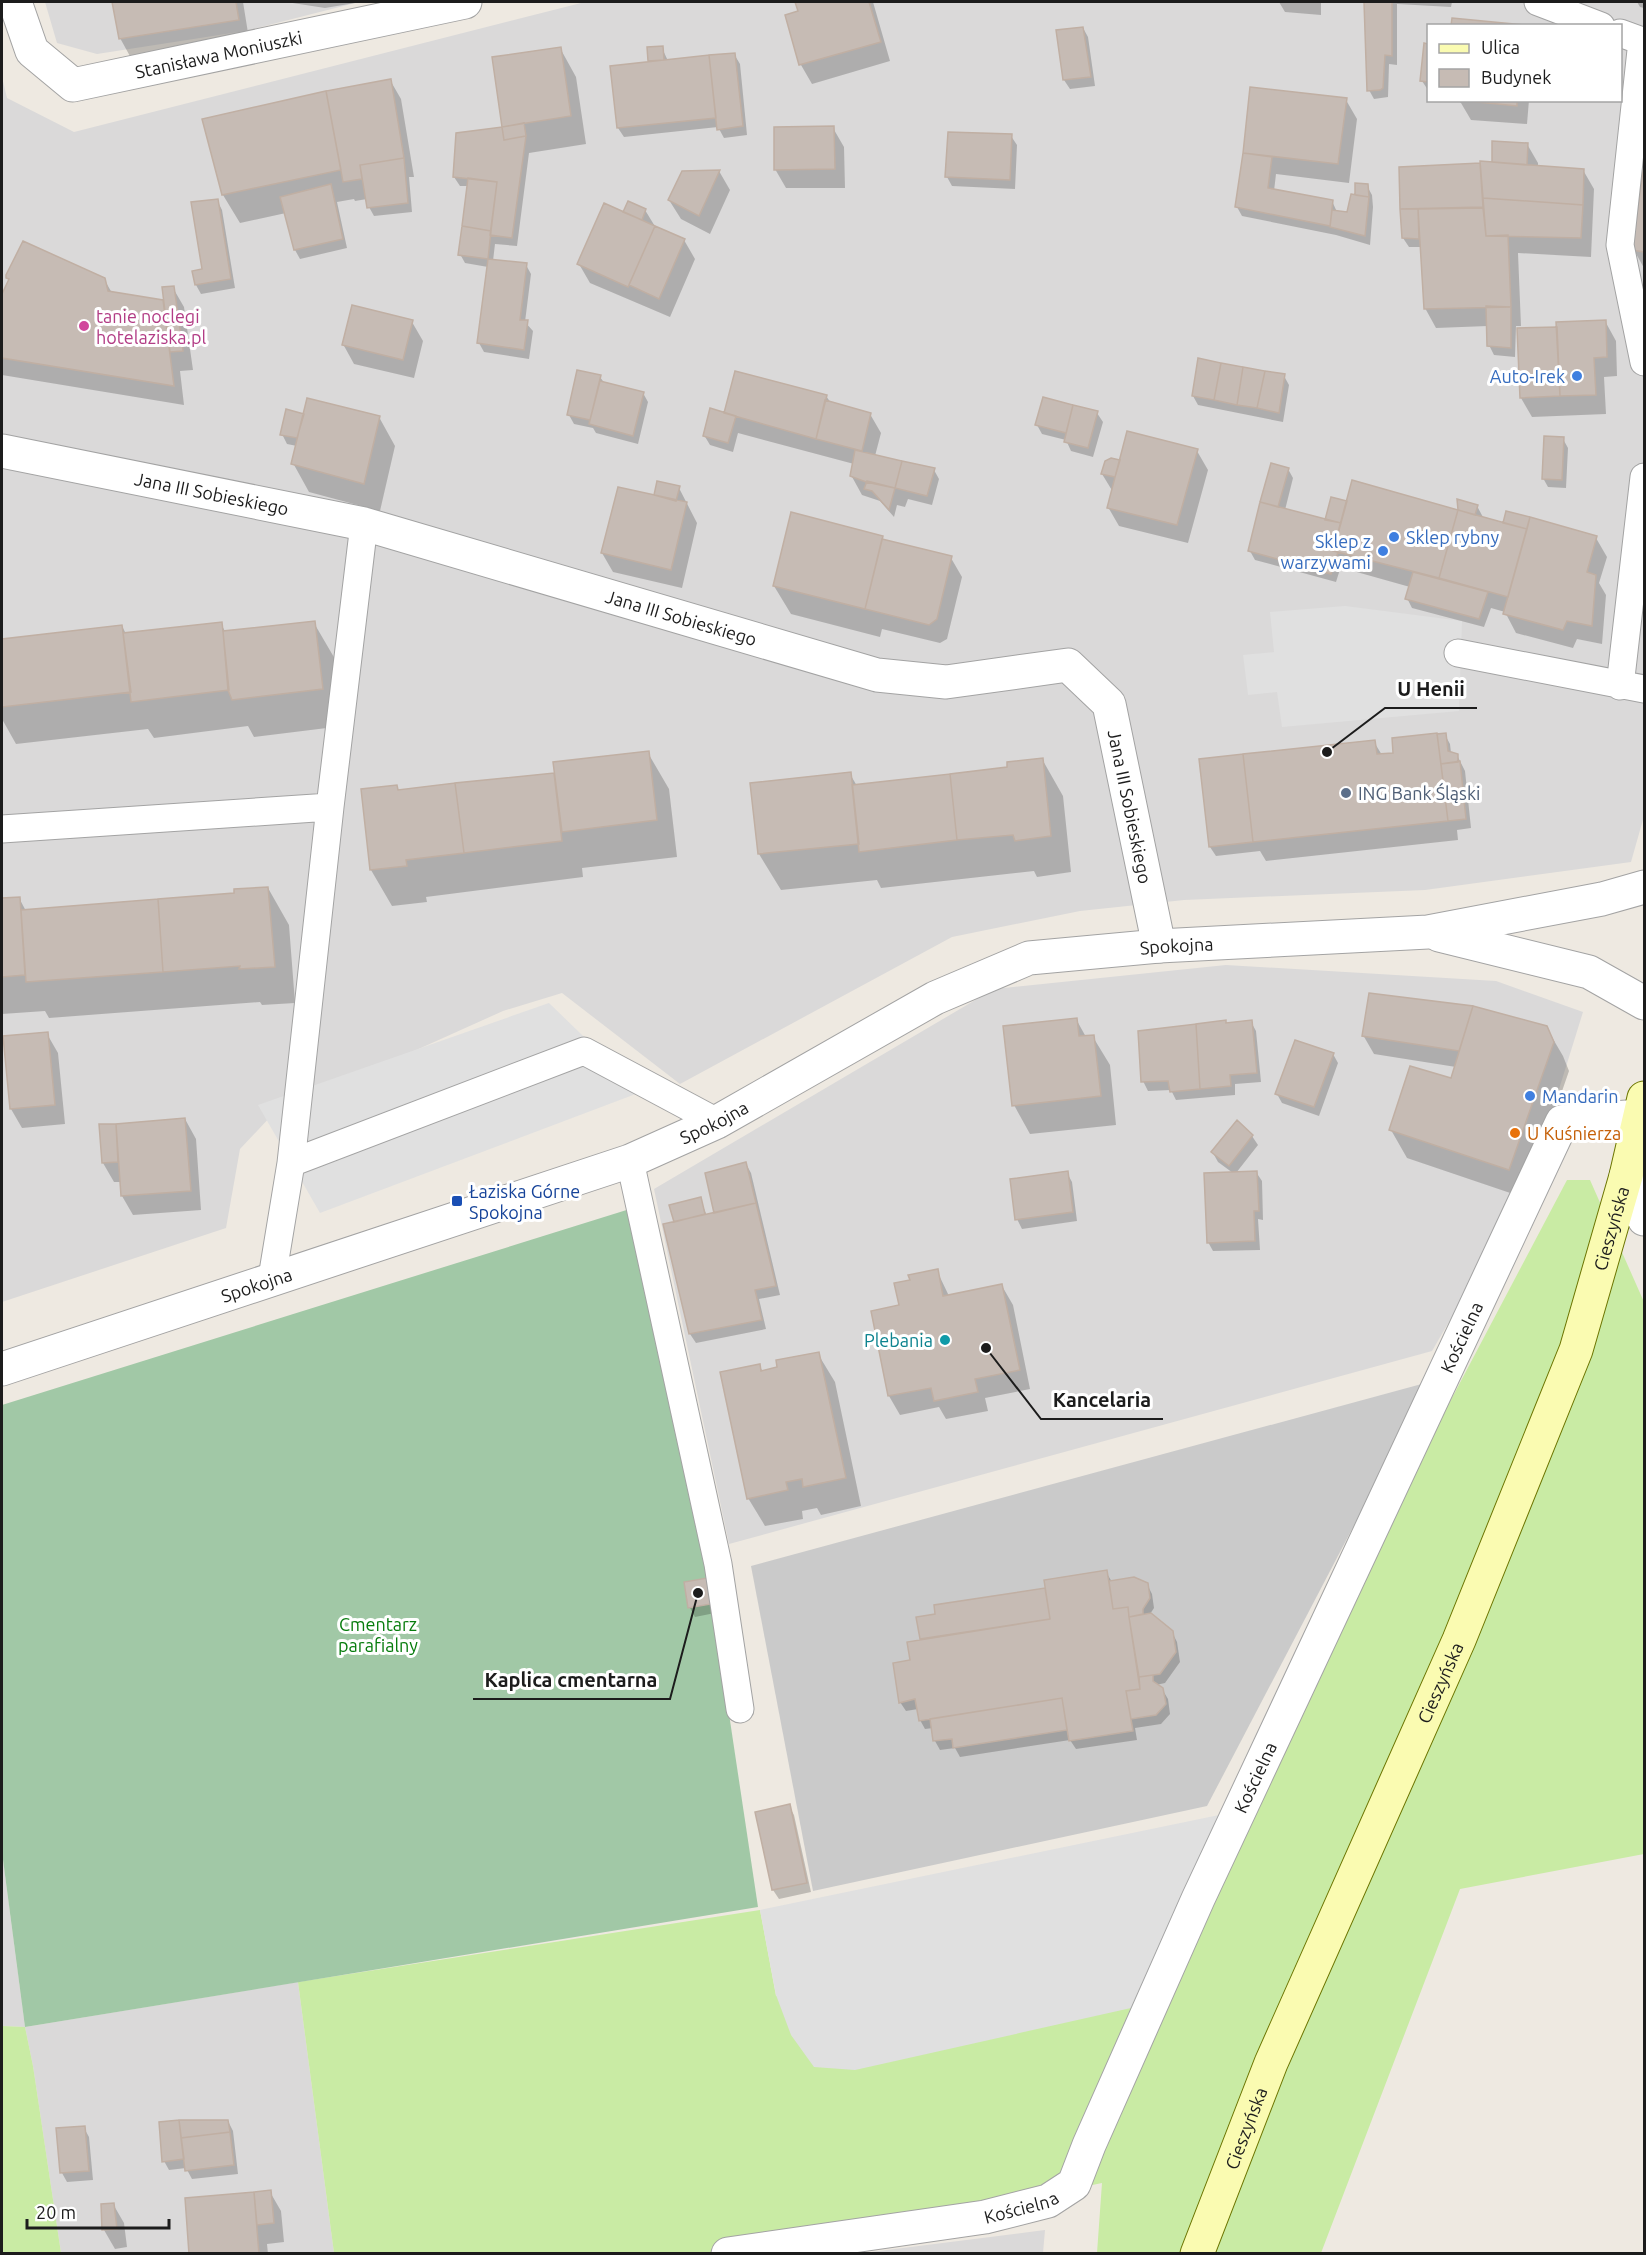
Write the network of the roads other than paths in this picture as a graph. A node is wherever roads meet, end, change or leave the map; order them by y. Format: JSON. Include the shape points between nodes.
{"nodes":[{"id":1,"x":15,"y":2,"type":"edge"},
{"id":2,"x":465,"y":2,"type":"edge"},
{"id":3,"x":1538,"y":2,"type":"edge"},
{"id":4,"x":1596,"y":24,"type":"edge"},
{"id":5,"x":1622,"y":34,"type":"edge"},
{"id":6,"x":1644,"y":362,"type":"edge"},
{"id":7,"x":2,"y":451,"type":"edge"},
{"id":8,"x":1644,"y":477,"type":"edge"},
{"id":9,"x":364,"y":524,"type":"junction"},
{"id":10,"x":1458,"y":653,"type":"dead end"},
{"id":11,"x":1632,"y":687,"type":"edge"},
{"id":12,"x":330,"y":807,"type":"junction"},
{"id":13,"x":2,"y":829,"type":"edge"},
{"id":14,"x":1644,"y":887,"type":"edge"},
{"id":15,"x":1428,"y":932,"type":"junction"},
{"id":16,"x":1159,"y":946,"type":"junction"},
{"id":17,"x":1644,"y":1003,"type":"edge"},
{"id":18,"x":1642,"y":1107,"type":"edge"},
{"id":19,"x":717,"y":1122,"type":"junction"},
{"id":20,"x":630,"y":1161,"type":"junction"},
{"id":21,"x":291,"y":1163,"type":"junction"},
{"id":22,"x":1635,"y":1179,"type":"edge"},
{"id":23,"x":1644,"y":1219,"type":"edge"},
{"id":24,"x":272,"y":1278,"type":"junction"},
{"id":25,"x":2,"y":1369,"type":"edge"},
{"id":26,"x":740,"y":1709,"type":"dead end"},
{"id":27,"x":728,"y":2253,"type":"edge"},
{"id":28,"x":1197,"y":2253,"type":"edge"}],
"edges":[{"from":1,"to":2,"type":"street","name":"Stanisława Moniuszki","via":[[32,51],[73,85]]},
{"from":3,"to":4,"type":"lane"},
{"from":5,"to":6,"type":"lane","via":[[1642,41],[1620,245]]},
{"from":7,"to":9,"type":"street","name":"Jana III Sobieskiego"},
{"from":8,"to":11,"type":"lane"},
{"from":9,"to":12,"type":"lane"},
{"from":9,"to":16,"type":"street","name":"Jana III Sobieskiego","via":[[877,675],[946,682],[1068,665],[1108,705]]},
{"from":10,"to":11,"type":"lane"},
{"from":12,"to":13,"type":"lane"},
{"from":12,"to":21,"type":"lane"},
{"from":14,"to":15,"type":"street","name":"Spokojna","via":[[1602,899]]},
{"from":15,"to":16,"type":"street","name":"Spokojna"},
{"from":15,"to":17,"type":"street","name":"Spokojna","via":[[1589,972]]},
{"from":16,"to":19,"type":"street","name":"Spokojna","via":[[1029,958],[935,998]]},
{"from":18,"to":22,"type":"street","name":"Cieszyńska"},
{"from":18,"to":27,"type":"street","name":"Kościelna","via":[[1562,1122],[1198,1899],[1074,2184],[1048,2201],[984,2217]]},
{"from":19,"to":20,"type":"street","name":"Spokojna"},
{"from":19,"to":21,"type":"lane","via":[[584,1051]]},
{"from":20,"to":24,"type":"street","name":"Spokojna"},
{"from":20,"to":26,"type":"lane","via":[[718,1564]]},
{"from":21,"to":24,"type":"lane"},
{"from":22,"to":23,"type":"street"},
{"from":22,"to":28,"type":"street","name":"Cieszyńska","via":[[1576,1350],[1459,1640],[1271,2063]]},
{"from":24,"to":25,"type":"street","name":"Spokojna"}]}
